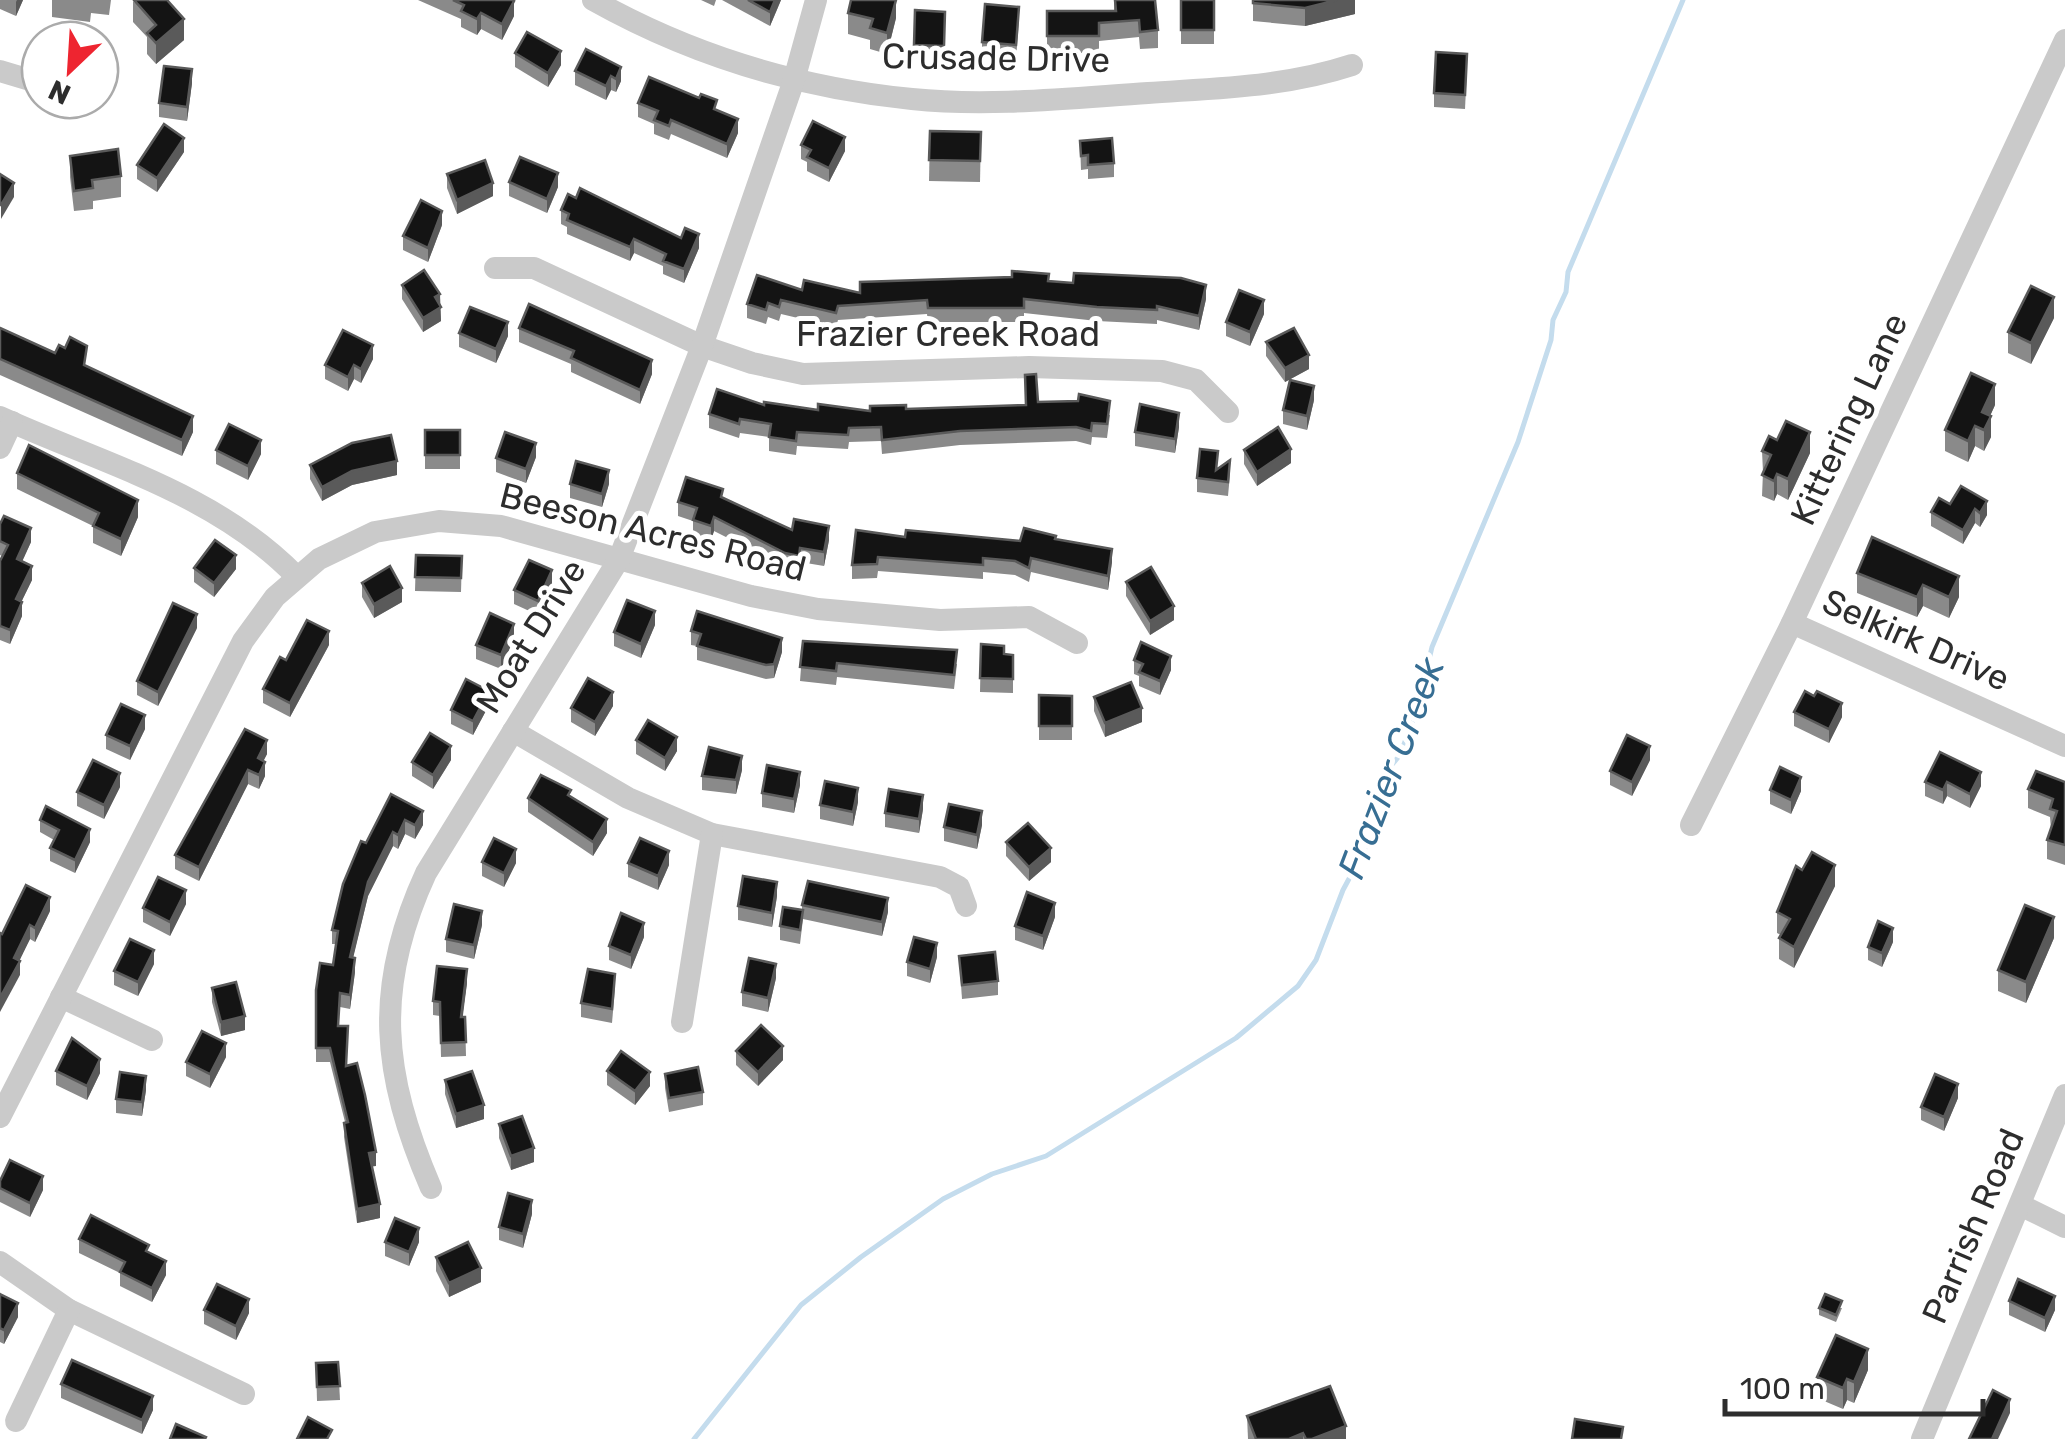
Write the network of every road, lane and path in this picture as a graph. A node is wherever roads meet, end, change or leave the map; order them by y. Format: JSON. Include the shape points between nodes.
{"nodes":[{"id":1,"x":593,"y":0,"type":"edge"},
{"id":2,"x":816,"y":0,"type":"edge"},
{"id":3,"x":2065,"y":40,"type":"edge"},
{"id":4,"x":1352,"y":65,"type":"dead end"},
{"id":5,"x":794,"y":80,"type":"junction"},
{"id":6,"x":495,"y":268,"type":"dead end"},
{"id":7,"x":702,"y":346,"type":"junction"},
{"id":8,"x":1228,"y":412,"type":"dead end"},
{"id":9,"x":6,"y":420,"type":"edge"},
{"id":10,"x":0,"y":448,"type":"edge"},
{"id":11,"x":619,"y":559,"type":"junction"},
{"id":12,"x":296,"y":576,"type":"junction"},
{"id":13,"x":1792,"y":622,"type":"junction"},
{"id":14,"x":1078,"y":643,"type":"dead end"},
{"id":15,"x":512,"y":731,"type":"junction"},
{"id":16,"x":2065,"y":746,"type":"edge"},
{"id":17,"x":1691,"y":826,"type":"dead end"},
{"id":18,"x":712,"y":834,"type":"junction"},
{"id":19,"x":966,"y":906,"type":"dead end"},
{"id":20,"x":61,"y":998,"type":"junction"},
{"id":21,"x":682,"y":1022,"type":"dead end"},
{"id":22,"x":152,"y":1040,"type":"dead end"},
{"id":23,"x":2065,"y":1095,"type":"edge"},
{"id":24,"x":0,"y":1117,"type":"edge"},
{"id":25,"x":431,"y":1188,"type":"dead end"},
{"id":26,"x":2020,"y":1206,"type":"junction"},
{"id":27,"x":2065,"y":1227,"type":"edge"},
{"id":28,"x":0,"y":1262,"type":"edge"},
{"id":29,"x":68,"y":1310,"type":"junction"},
{"id":30,"x":244,"y":1394,"type":"dead end"},
{"id":31,"x":16,"y":1421,"type":"dead end"},
{"id":32,"x":1922,"y":1439,"type":"edge"}],
"edges":[{"from":1,"to":5,"type":"street","name":"Crusade Drive","via":[[686,47]]},
{"from":2,"to":5,"type":"street","name":"Moat Drive"},
{"from":3,"to":13,"type":"street","name":"Kittering Lane"},
{"from":4,"to":5,"type":"street","name":"Crusade Drive","via":[[1298,82],[1066,98],[914,100]]},
{"from":5,"to":7,"type":"street","name":"Moat Drive"},
{"from":6,"to":7,"type":"street","name":"Frazier Creek Road","via":[[534,268]]},
{"from":7,"to":8,"type":"street","name":"Frazier Creek Road","via":[[803,374],[1029,367],[1162,371],[1196,380]]},
{"from":7,"to":11,"type":"street","name":"Moat Drive"},
{"from":9,"to":10,"type":"street"},
{"from":9,"to":12,"type":"street","via":[[243,528]]},
{"from":11,"to":12,"type":"street","name":"Beeson Acres Road","via":[[500,526],[439,521],[375,532]]},
{"from":11,"to":14,"type":"street","name":"Beeson Acres Road","via":[[818,610],[940,620],[1029,617]]},
{"from":11,"to":15,"type":"street","name":"Moat Drive"},
{"from":12,"to":20,"type":"street","name":"Beeson Acres Road","via":[[242,641]]},
{"from":13,"to":16,"type":"street","name":"Selkirk Drive"},
{"from":13,"to":17,"type":"street","name":"Kittering Lane"},
{"from":15,"to":18,"type":"street","via":[[628,798]]},
{"from":15,"to":25,"type":"street","name":"Moat Drive","via":[[426,873],[392,978],[396,1095]]},
{"from":18,"to":19,"type":"street","via":[[940,877],[959,887]]},
{"from":18,"to":21,"type":"street"},
{"from":20,"to":22,"type":"street"},
{"from":20,"to":24,"type":"street","name":"Beeson Acres Road"},
{"from":23,"to":26,"type":"street","name":"Parrish Road"},
{"from":26,"to":27,"type":"street"},
{"from":26,"to":32,"type":"street","name":"Parrish Road"},
{"from":28,"to":29,"type":"street"},
{"from":29,"to":30,"type":"street"},
{"from":29,"to":31,"type":"street"}]}
